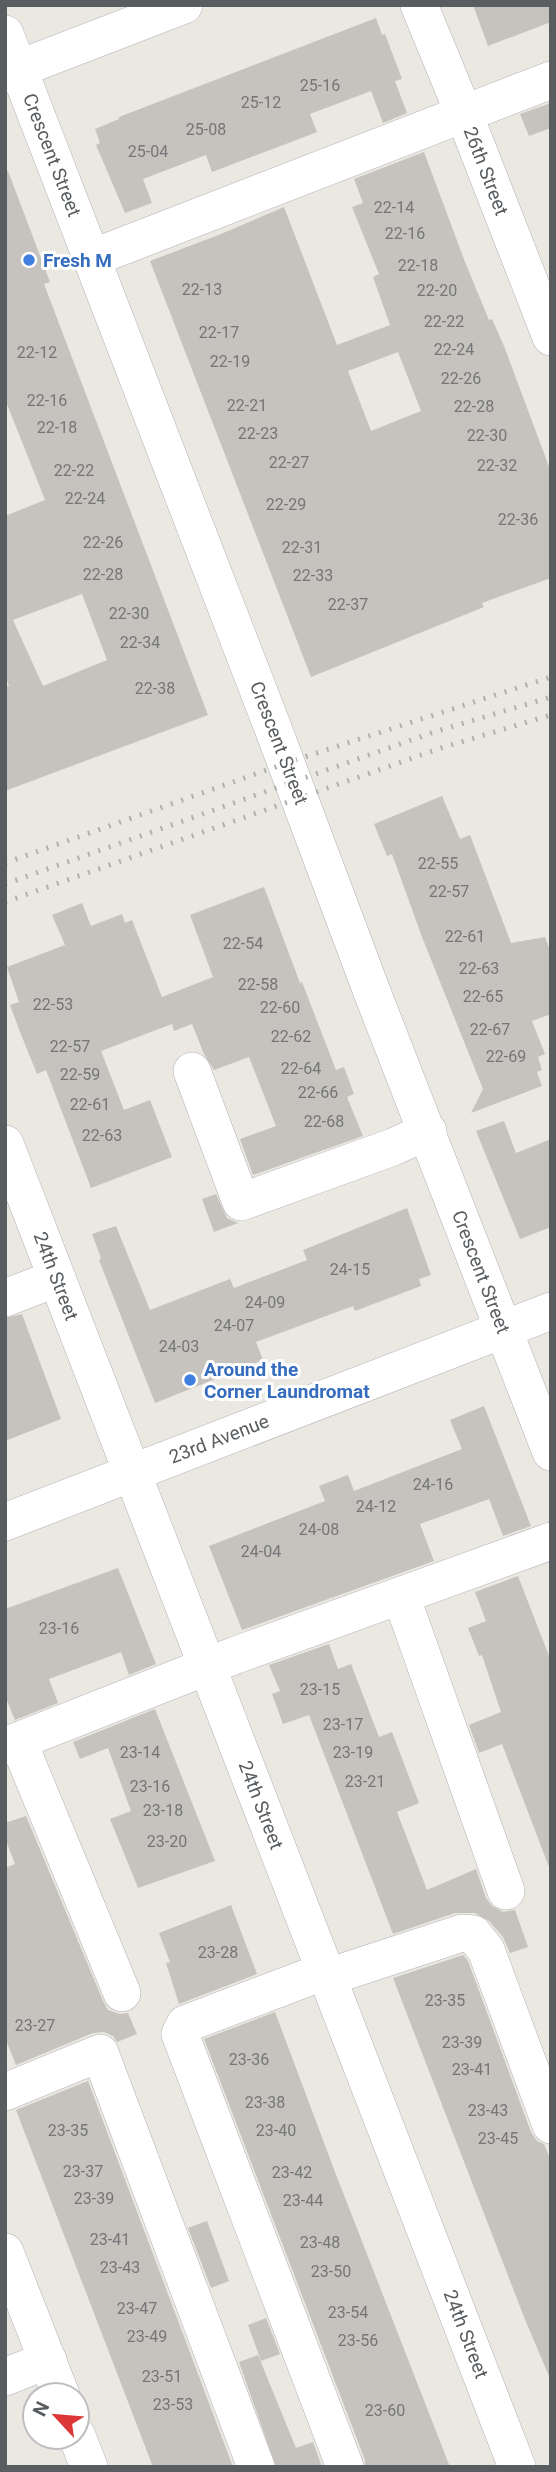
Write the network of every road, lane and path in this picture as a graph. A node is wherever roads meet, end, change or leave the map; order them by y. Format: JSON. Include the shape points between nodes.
{"nodes":[{"id":1,"x":184,"y":5,"type":"edge"},
{"id":2,"x":419,"y":5,"type":"edge"},
{"id":3,"x":5,"y":34,"type":"edge"},
{"id":4,"x":12,"y":71,"type":"edge"},
{"id":5,"x":551,"y":80,"type":"edge"},
{"id":6,"x":464,"y":114,"type":"junction"},
{"id":7,"x":92,"y":258,"type":"junction"},
{"id":8,"x":551,"y":337,"type":"edge"},
{"id":9,"x":192,"y":1070,"type":"dead end"},
{"id":10,"x":428,"y":1131,"type":"junction"},
{"id":11,"x":5,"y":1143,"type":"edge"},
{"id":12,"x":57,"y":1278,"type":"junction"},
{"id":13,"x":5,"y":1298,"type":"edge"},
{"id":14,"x":551,"y":1311,"type":"edge"},
{"id":15,"x":503,"y":1329,"type":"junction"},
{"id":16,"x":551,"y":1452,"type":"edge"},
{"id":17,"x":132,"y":1473,"type":"junction"},
{"id":18,"x":5,"y":1522,"type":"edge"},
{"id":19,"x":551,"y":1541,"type":"edge"},
{"id":20,"x":401,"y":1596,"type":"junction"},
{"id":21,"x":207,"y":1667,"type":"junction"},
{"id":22,"x":12,"y":1744,"type":"edge"},
{"id":23,"x":506,"y":1891,"type":"dead end"},
{"id":24,"x":326,"y":1974,"type":"junction"},
{"id":25,"x":122,"y":1993,"type":"dead end"},
{"id":26,"x":5,"y":2092,"type":"edge"},
{"id":27,"x":551,"y":2125,"type":"edge"},
{"id":28,"x":5,"y":2252,"type":"edge"},
{"id":29,"x":48,"y":2360,"type":"junction"},
{"id":30,"x":5,"y":2377,"type":"edge"},
{"id":31,"x":56,"y":2381,"type":"edge"},
{"id":32,"x":256,"y":2467,"type":"edge"},
{"id":33,"x":345,"y":2467,"type":"edge"},
{"id":34,"x":517,"y":2467,"type":"edge"}],
"edges":[{"from":1,"to":4,"type":"street"},
{"from":2,"to":6,"type":"street","name":"26th Street"},
{"from":3,"to":4,"type":"street","name":"Crescent Street"},
{"from":4,"to":7,"type":"street","name":"Crescent Street"},
{"from":5,"to":6,"type":"street"},
{"from":6,"to":7,"type":"street"},
{"from":6,"to":8,"type":"street","name":"26th Street"},
{"from":7,"to":10,"type":"street","name":"Crescent Street"},
{"from":9,"to":10,"type":"street","via":[[241,1202]]},
{"from":10,"to":15,"type":"street","name":"Crescent Street"},
{"from":11,"to":12,"type":"street","name":"24th Street"},
{"from":12,"to":13,"type":"street"},
{"from":12,"to":17,"type":"street","name":"24th Street"},
{"from":14,"to":15,"type":"street","name":"23rd Avenue"},
{"from":15,"to":16,"type":"street","name":"Crescent Street"},
{"from":15,"to":17,"type":"street","name":"23rd Avenue"},
{"from":17,"to":18,"type":"street","name":"23rd Avenue"},
{"from":17,"to":21,"type":"street","name":"24th Street"},
{"from":19,"to":20,"type":"street"},
{"from":20,"to":21,"type":"street"},
{"from":20,"to":23,"type":"street"},
{"from":21,"to":22,"type":"street"},
{"from":21,"to":24,"type":"street","name":"24th Street"},
{"from":22,"to":25,"type":"street"},
{"from":24,"to":27,"type":"street","via":[[462,1933],[473,1934],[486,1951]]},
{"from":24,"to":33,"type":"street","via":[[185,2024],[180,2034]]},
{"from":24,"to":34,"type":"street","name":"24th Street"},
{"from":26,"to":32,"type":"street","via":[[100,2053]]},
{"from":28,"to":29,"type":"street"},
{"from":29,"to":30,"type":"street"},
{"from":29,"to":31,"type":"street"}]}
